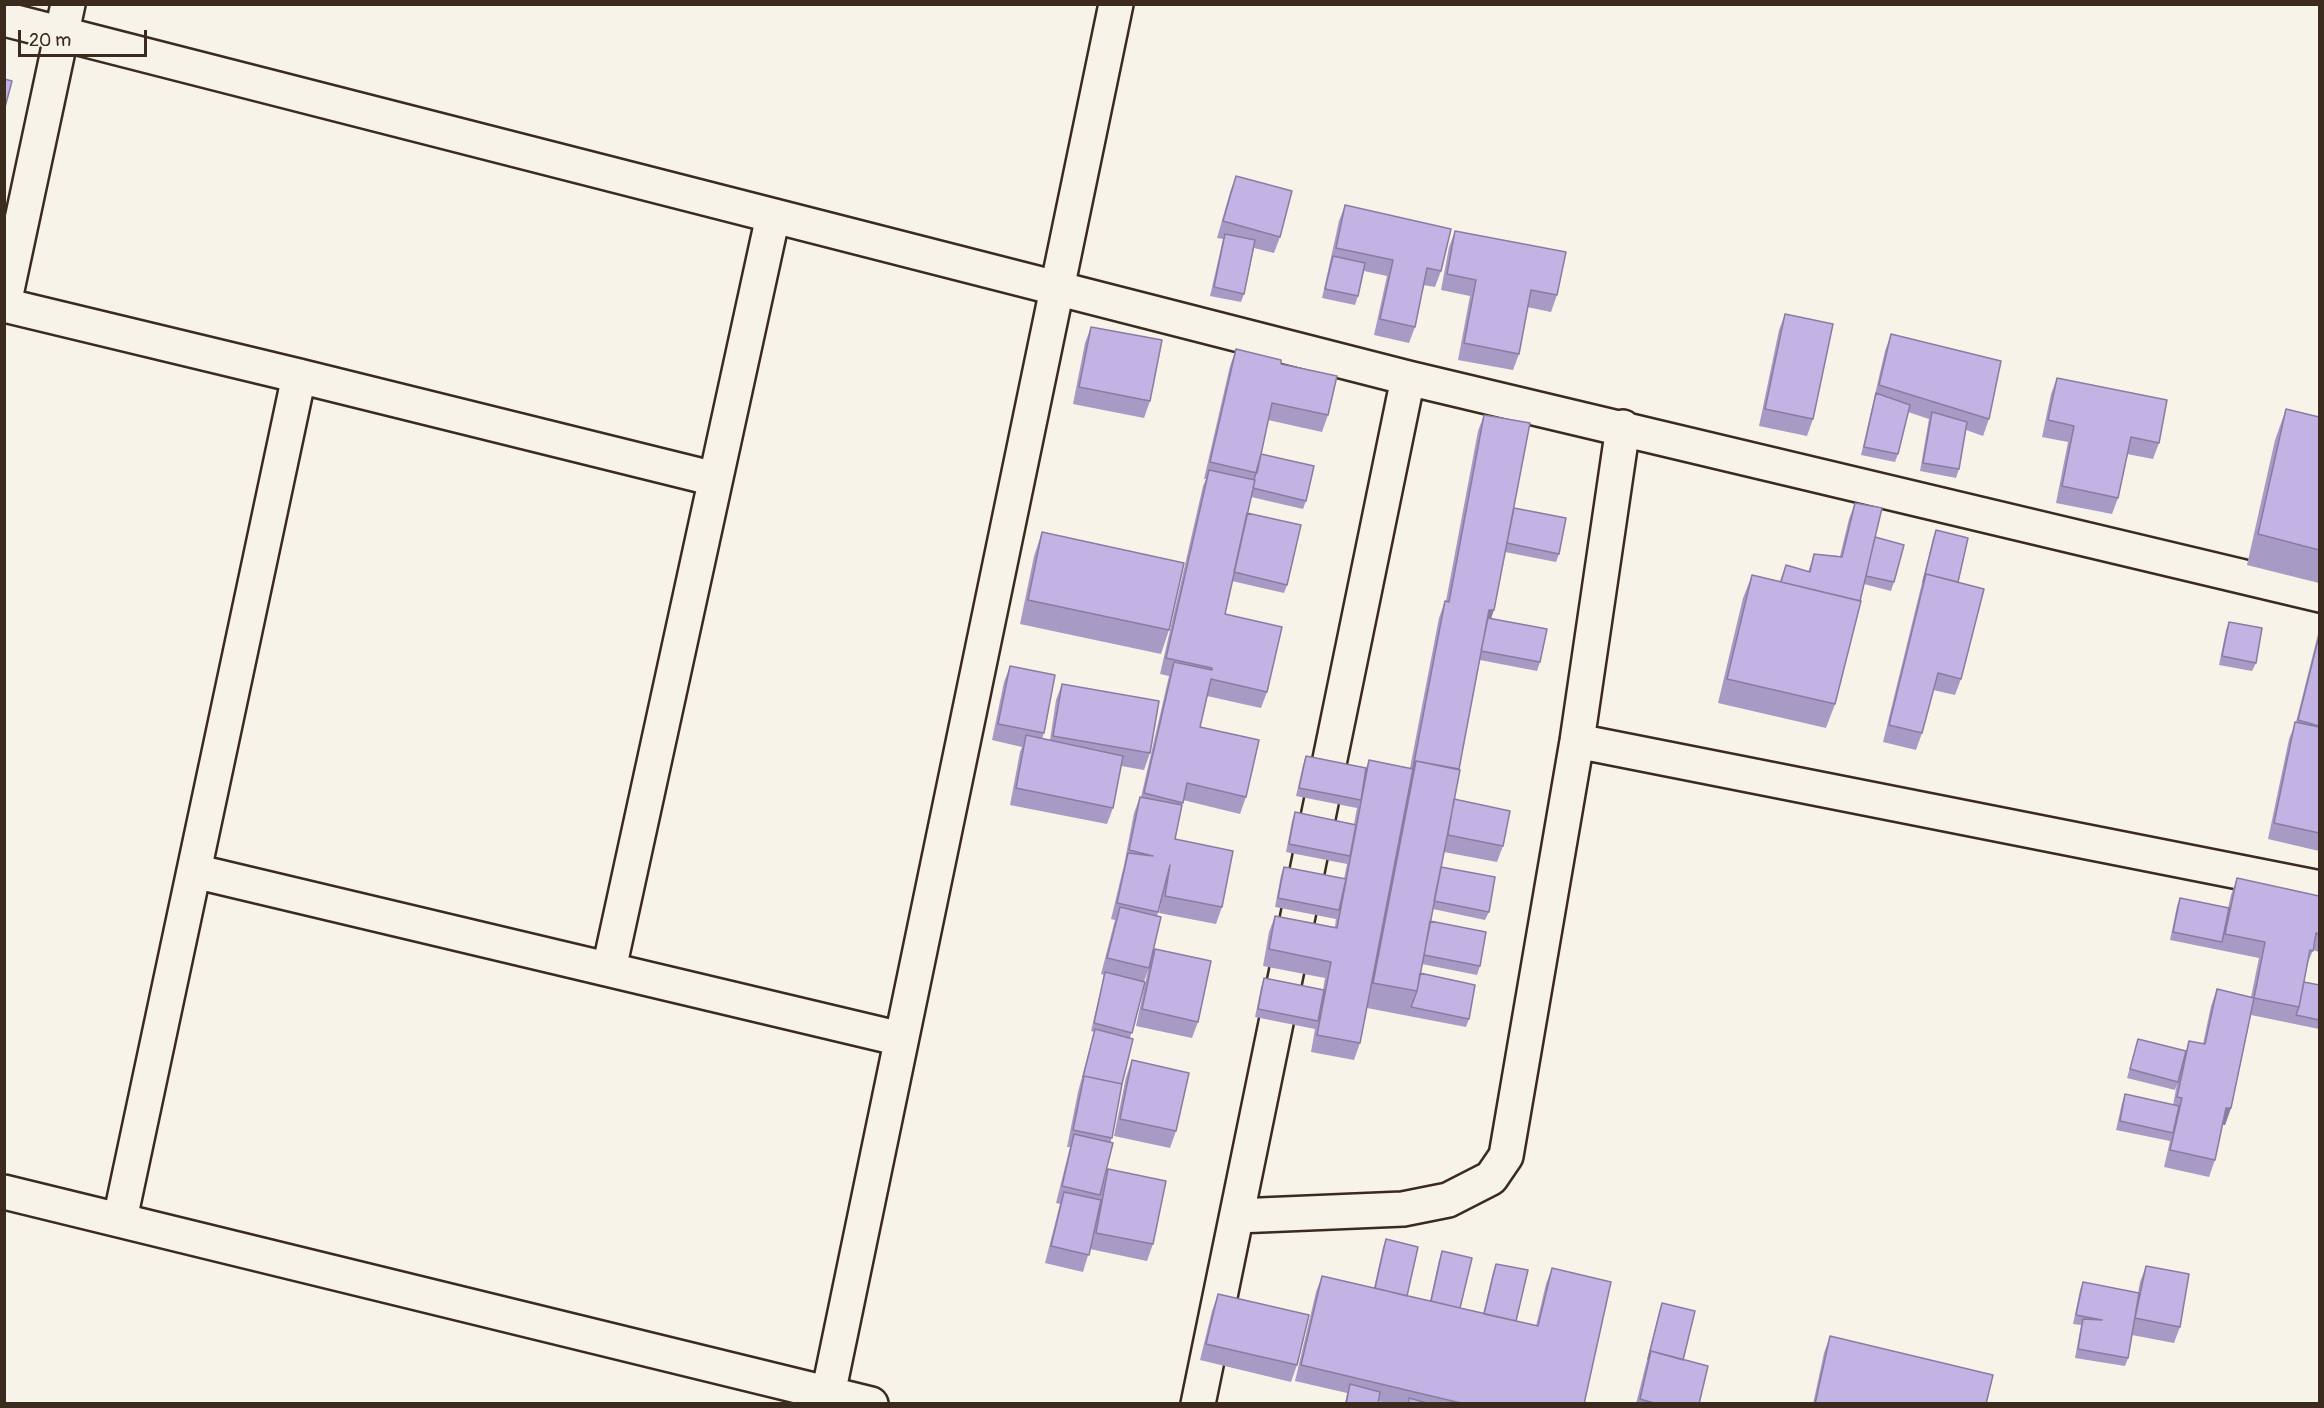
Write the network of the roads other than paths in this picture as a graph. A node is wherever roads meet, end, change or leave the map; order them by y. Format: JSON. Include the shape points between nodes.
{"nodes":[{"id":1,"x":1116,"y":4,"type":"edge"},
{"id":2,"x":4,"y":19,"type":"edge"},
{"id":3,"x":64,"y":20,"type":"edge"},
{"id":4,"x":773,"y":216,"type":"junction"},
{"id":5,"x":1057,"y":289,"type":"junction"},
{"id":6,"x":4,"y":304,"type":"edge"},
{"id":7,"x":299,"y":376,"type":"junction"},
{"id":8,"x":1408,"y":378,"type":"junction"},
{"id":9,"x":1623,"y":428,"type":"junction"},
{"id":10,"x":715,"y":479,"type":"junction"},
{"id":11,"x":2319,"y":595,"type":"edge"},
{"id":12,"x":1577,"y":741,"type":"junction"},
{"id":13,"x":194,"y":871,"type":"junction"},
{"id":14,"x":2319,"y":888,"type":"edge"},
{"id":15,"x":609,"y":969,"type":"junction"},
{"id":16,"x":901,"y":1039,"type":"junction"},
{"id":17,"x":4,"y":1192,"type":"edge"},
{"id":18,"x":1237,"y":1216,"type":"junction"},
{"id":19,"x":120,"y":1219,"type":"junction"},
{"id":20,"x":827,"y":1398,"type":"edge"},
{"id":21,"x":872,"y":1404,"type":"edge"},
{"id":22,"x":1198,"y":1404,"type":"edge"}],
"edges":[{"from":1,"to":5,"type":"street"},
{"from":2,"to":3,"type":"street"},
{"from":3,"to":4,"type":"street"},
{"from":3,"to":6,"type":"street"},
{"from":4,"to":5,"type":"street"},
{"from":4,"to":10,"type":"street"},
{"from":5,"to":8,"type":"street"},
{"from":5,"to":16,"type":"street"},
{"from":6,"to":7,"type":"street"},
{"from":7,"to":10,"type":"street"},
{"from":7,"to":13,"type":"street"},
{"from":8,"to":9,"type":"street"},
{"from":8,"to":18,"type":"street"},
{"from":9,"to":11,"type":"street"},
{"from":9,"to":12,"type":"street"},
{"from":10,"to":15,"type":"street"},
{"from":12,"to":14,"type":"street"},
{"from":12,"to":18,"type":"street","via":[[1506,1156],[1491,1178],[1448,1200],[1403,1209]]},
{"from":13,"to":15,"type":"street"},
{"from":13,"to":19,"type":"street"},
{"from":15,"to":16,"type":"street"},
{"from":16,"to":20,"type":"street"},
{"from":17,"to":19,"type":"street"},
{"from":18,"to":22,"type":"street"},
{"from":19,"to":20,"type":"street"},
{"from":20,"to":21,"type":"street"}]}
